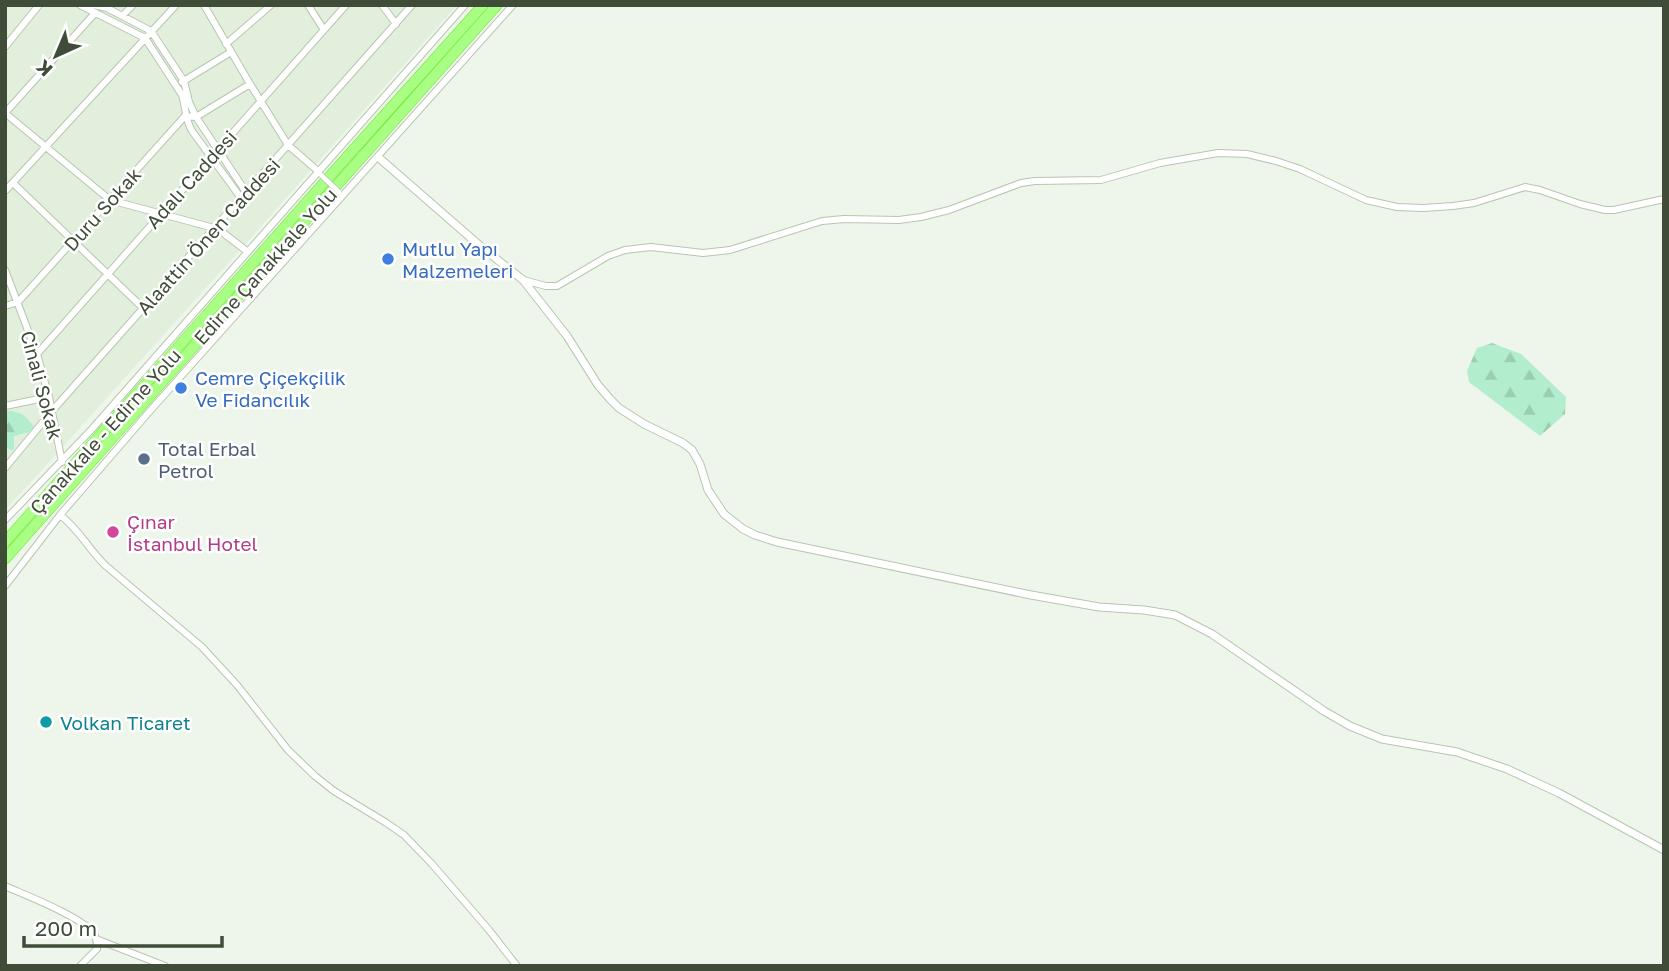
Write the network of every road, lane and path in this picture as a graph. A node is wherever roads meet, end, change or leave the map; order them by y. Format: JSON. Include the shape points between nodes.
{"nodes":[{"id":1,"x":39,"y":5,"type":"edge"},
{"id":2,"x":80,"y":5,"type":"edge"},
{"id":3,"x":93,"y":5,"type":"edge"},
{"id":4,"x":133,"y":5,"type":"edge"},
{"id":5,"x":176,"y":5,"type":"edge"},
{"id":6,"x":271,"y":5,"type":"edge"},
{"id":7,"x":308,"y":5,"type":"edge"},
{"id":8,"x":346,"y":5,"type":"edge"},
{"id":9,"x":382,"y":5,"type":"edge"},
{"id":10,"x":412,"y":5,"type":"edge"},
{"id":11,"x":465,"y":5,"type":"edge"},
{"id":12,"x":483,"y":5,"type":"edge"},
{"id":13,"x":497,"y":5,"type":"edge"},
{"id":14,"x":513,"y":5,"type":"edge"},
{"id":15,"x":106,"y":7,"type":"edge"},
{"id":16,"x":207,"y":7,"type":"edge"},
{"id":17,"x":95,"y":13,"type":"junction"},
{"id":18,"x":122,"y":16,"type":"junction"},
{"id":19,"x":396,"y":23,"type":"junction"},
{"id":20,"x":324,"y":30,"type":"junction"},
{"id":21,"x":151,"y":31,"type":"junction"},
{"id":22,"x":145,"y":38,"type":"junction"},
{"id":23,"x":226,"y":44,"type":"junction"},
{"id":24,"x":5,"y":47,"type":"edge"},
{"id":25,"x":231,"y":52,"type":"junction"},
{"id":26,"x":433,"y":76,"type":"junction"},
{"id":27,"x":184,"y":81,"type":"junction"},
{"id":28,"x":250,"y":84,"type":"junction"},
{"id":29,"x":176,"y":86,"type":"junction"},
{"id":30,"x":435,"y":91,"type":"junction"},
{"id":31,"x":260,"y":101,"type":"junction"},
{"id":32,"x":5,"y":113,"type":"edge"},
{"id":33,"x":399,"y":114,"type":"junction"},
{"id":34,"x":186,"y":116,"type":"junction"},
{"id":35,"x":196,"y":117,"type":"junction"},
{"id":36,"x":400,"y":131,"type":"junction"},
{"id":37,"x":288,"y":145,"type":"junction"},
{"id":38,"x":46,"y":147,"type":"junction"},
{"id":39,"x":217,"y":150,"type":"junction"},
{"id":40,"x":211,"y":157,"type":"junction"},
{"id":41,"x":377,"y":157,"type":"junction"},
{"id":42,"x":322,"y":176,"type":"junction"},
{"id":43,"x":13,"y":183,"type":"junction"},
{"id":44,"x":5,"y":191,"type":"edge"},
{"id":45,"x":246,"y":192,"type":"junction"},
{"id":46,"x":340,"y":192,"type":"dead end"},
{"id":47,"x":241,"y":198,"type":"junction"},
{"id":48,"x":1664,"y":199,"type":"edge"},
{"id":49,"x":110,"y":200,"type":"junction"},
{"id":50,"x":329,"y":202,"type":"junction"},
{"id":51,"x":160,"y":214,"type":"junction"},
{"id":52,"x":214,"y":228,"type":"junction"},
{"id":53,"x":74,"y":241,"type":"junction"},
{"id":54,"x":248,"y":252,"type":"junction"},
{"id":55,"x":5,"y":270,"type":"edge"},
{"id":56,"x":107,"y":275,"type":"junction"},
{"id":57,"x":523,"y":280,"type":"junction"},
{"id":58,"x":18,"y":302,"type":"junction"},
{"id":59,"x":5,"y":306,"type":"edge"},
{"id":60,"x":144,"y":308,"type":"junction"},
{"id":61,"x":37,"y":354,"type":"junction"},
{"id":62,"x":49,"y":397,"type":"junction"},
{"id":63,"x":5,"y":406,"type":"edge"},
{"id":64,"x":52,"y":411,"type":"junction"},
{"id":65,"x":62,"y":461,"type":"junction"},
{"id":66,"x":5,"y":468,"type":"edge"},
{"id":67,"x":92,"y":469,"type":"junction"},
{"id":68,"x":60,"y":515,"type":"junction"},
{"id":69,"x":5,"y":520,"type":"edge"},
{"id":70,"x":5,"y":542,"type":"edge"},
{"id":71,"x":5,"y":559,"type":"edge"},
{"id":72,"x":5,"y":586,"type":"edge"},
{"id":73,"x":1664,"y":850,"type":"edge"},
{"id":74,"x":5,"y":886,"type":"edge"},
{"id":75,"x":96,"y":939,"type":"junction"},
{"id":76,"x":80,"y":966,"type":"edge"},
{"id":77,"x":165,"y":966,"type":"edge"},
{"id":78,"x":517,"y":966,"type":"edge"}],
"edges":[{"from":1,"to":24,"type":"street"},
{"from":2,"to":17,"type":"street"},
{"from":3,"to":15,"type":"street"},
{"from":4,"to":18,"type":"street"},
{"from":5,"to":21,"type":"street"},
{"from":6,"to":23,"type":"street"},
{"from":7,"to":20,"type":"street"},
{"from":8,"to":20,"type":"street","name":"Adalı Caddesi"},
{"from":9,"to":19,"type":"street"},
{"from":10,"to":19,"type":"street","name":"Alaattin Önen Caddesi"},
{"from":11,"to":42,"type":"street"},
{"from":12,"to":42,"type":"highway","name":"Çanakkale - Edirne Yolu"},
{"from":13,"to":26,"type":"highway","name":"Edirne Çanakkale Yolu"},
{"from":14,"to":30,"type":"street"},
{"from":15,"to":18,"type":"street"},
{"from":16,"to":23,"type":"street"},
{"from":17,"to":22,"type":"street"},
{"from":17,"to":32,"type":"street"},
{"from":18,"to":21,"type":"street"},
{"from":19,"to":37,"type":"street","name":"Alaattin Önen Caddesi"},
{"from":20,"to":31,"type":"street","name":"Adalı Caddesi"},
{"from":21,"to":22,"type":"street"},
{"from":21,"to":27,"type":"street"},
{"from":22,"to":29,"type":"street"},
{"from":22,"to":38,"type":"street"},
{"from":23,"to":25,"type":"street"},
{"from":25,"to":27,"type":"street"},
{"from":25,"to":28,"type":"street"},
{"from":26,"to":30,"type":"street"},
{"from":26,"to":33,"type":"highway","name":"Edirne Çanakkale Yolu"},
{"from":27,"to":29,"type":"street"},
{"from":27,"to":35,"type":"street"},
{"from":28,"to":31,"type":"street"},
{"from":28,"to":35,"type":"street"},
{"from":29,"to":34,"type":"street"},
{"from":30,"to":36,"type":"street"},
{"from":31,"to":37,"type":"street"},
{"from":31,"to":39,"type":"street","name":"Adalı Caddesi"},
{"from":32,"to":38,"type":"street"},
{"from":33,"to":36,"type":"street"},
{"from":33,"to":50,"type":"highway","name":"Edirne Çanakkale Yolu"},
{"from":34,"to":35,"type":"street"},
{"from":34,"to":40,"type":"street"},
{"from":34,"to":49,"type":"street","name":"Duru Sokak"},
{"from":35,"to":39,"type":"street"},
{"from":36,"to":41,"type":"street"},
{"from":37,"to":42,"type":"street"},
{"from":37,"to":45,"type":"street","name":"Alaattin Önen Caddesi"},
{"from":38,"to":43,"type":"street"},
{"from":38,"to":49,"type":"street"},
{"from":39,"to":40,"type":"street","name":"Adalı Caddesi"},
{"from":39,"to":45,"type":"street"},
{"from":40,"to":47,"type":"street"},
{"from":40,"to":51,"type":"street","name":"Adalı Caddesi"},
{"from":41,"to":50,"type":"street"},
{"from":41,"to":57,"type":"street"},
{"from":42,"to":46,"type":"street","bridge":true},
{"from":42,"to":54,"type":"street"},
{"from":42,"to":70,"type":"highway","name":"Çanakkale - Edirne Yolu"},
{"from":43,"to":44,"type":"street"},
{"from":43,"to":53,"type":"street"},
{"from":45,"to":47,"type":"street","name":"Alaattin Önen Caddesi"},
{"from":47,"to":52,"type":"street","name":"Alaattin Önen Caddesi"},
{"from":48,"to":57,"type":"street","via":[[1600,210],[1525,187],[1474,203],[1407,208],[1372,202],[1276,161],[1219,153],[1101,180],[1021,183],[921,217],[822,221],[730,250],[625,250],[557,286]]},
{"from":49,"to":51,"type":"street"},
{"from":49,"to":53,"type":"street","name":"Duru Sokak"},
{"from":50,"to":67,"type":"highway","name":"Edirne Çanakkale Yolu"},
{"from":51,"to":52,"type":"street"},
{"from":51,"to":56,"type":"street","name":"Adalı Caddesi"},
{"from":52,"to":54,"type":"street"},
{"from":52,"to":60,"type":"street","name":"Alaattin Önen Caddesi"},
{"from":53,"to":56,"type":"street"},
{"from":53,"to":58,"type":"street","name":"Duru Sokak"},
{"from":54,"to":65,"type":"street"},
{"from":55,"to":58,"type":"street","name":"Cinali Sokak"},
{"from":56,"to":60,"type":"street"},
{"from":56,"to":61,"type":"street","name":"Adalı Caddesi"},
{"from":57,"to":73,"type":"street","via":[[604,393],[629,415],[688,446],[718,506],[754,535],[1031,595],[1175,615],[1212,634],[1356,729],[1382,739],[1457,752],[1507,769]]},
{"from":58,"to":59,"type":"street"},
{"from":58,"to":61,"type":"street","name":"Cinali Sokak"},
{"from":60,"to":64,"type":"street","name":"Alaattin Önen Caddesi"},
{"from":61,"to":62,"type":"street","name":"Cinali Sokak"},
{"from":62,"to":63,"type":"street"},
{"from":62,"to":64,"type":"street","name":"Cinali Sokak"},
{"from":64,"to":65,"type":"street","name":"Cinali Sokak"},
{"from":64,"to":66,"type":"street","name":"Alaattin Önen Caddesi"},
{"from":65,"to":69,"type":"street"},
{"from":67,"to":68,"type":"street"},
{"from":67,"to":71,"type":"highway","name":"Edirne Çanakkale Yolu"},
{"from":68,"to":72,"type":"street"},
{"from":68,"to":78,"type":"street","via":[[106,566],[202,647],[301,763],[419,850]]},
{"from":74,"to":75,"type":"street","via":[[78,921]]},
{"from":75,"to":76,"type":"street","via":[[97,949]]},
{"from":75,"to":77,"type":"street"}]}
